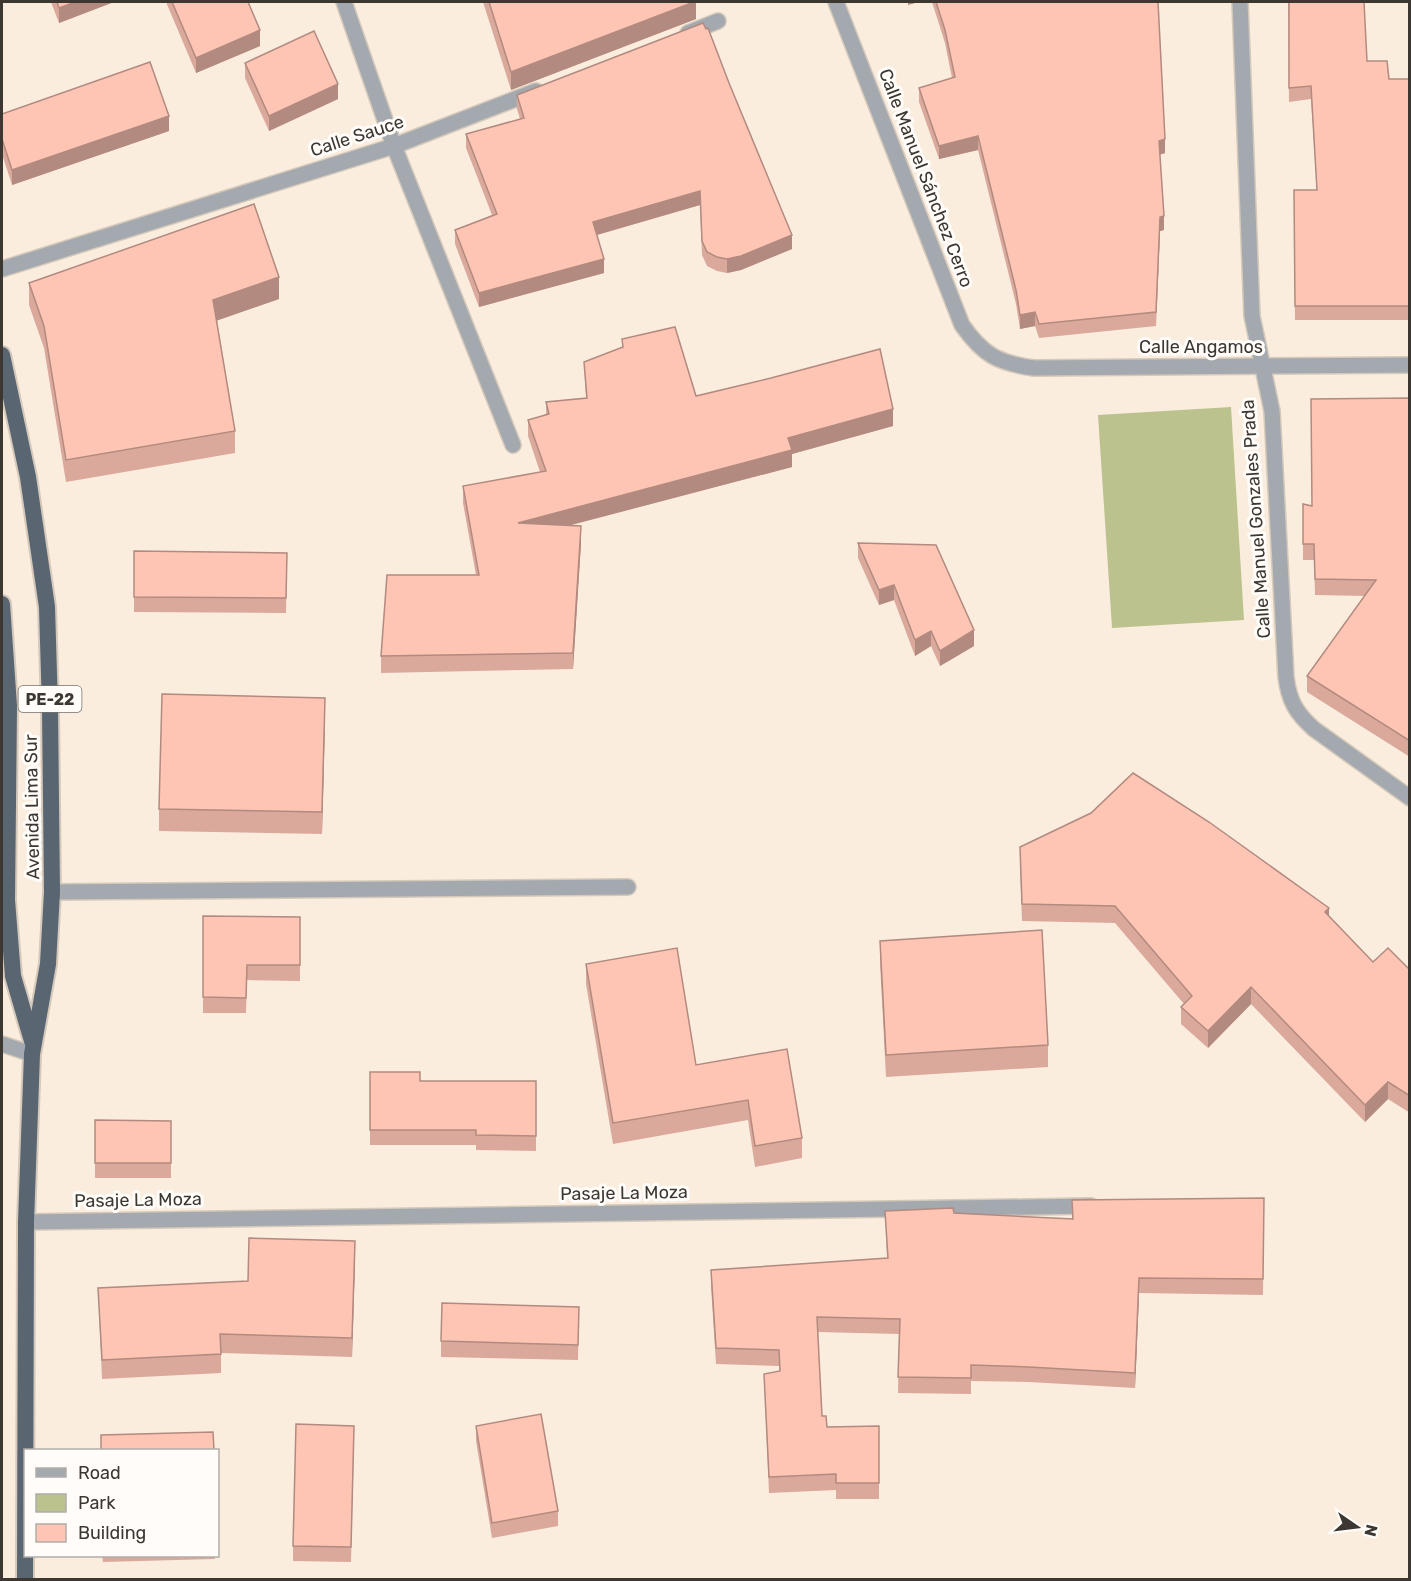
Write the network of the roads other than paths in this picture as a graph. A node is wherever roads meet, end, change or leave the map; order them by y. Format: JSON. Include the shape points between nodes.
{"nodes":[{"id":1,"x":344,"y":2,"type":"edge"},
{"id":2,"x":837,"y":2,"type":"edge"},
{"id":3,"x":1240,"y":2,"type":"edge"},
{"id":4,"x":718,"y":21,"type":"dead end"},
{"id":5,"x":673,"y":38,"type":"edge"},
{"id":6,"x":550,"y":86,"type":"edge"},
{"id":7,"x":394,"y":146,"type":"junction"},
{"id":8,"x":2,"y":269,"type":"edge"},
{"id":9,"x":2,"y":356,"type":"edge"},
{"id":10,"x":994,"y":357,"type":"joint"},
{"id":11,"x":1410,"y":365,"type":"edge"},
{"id":12,"x":1263,"y":366,"type":"junction"},
{"id":13,"x":513,"y":445,"type":"dead end"},
{"id":14,"x":2,"y":604,"type":"edge"},
{"id":15,"x":5,"y":709,"type":"edge"},
{"id":16,"x":1410,"y":798,"type":"edge"},
{"id":17,"x":627,"y":887,"type":"dead end"},
{"id":18,"x":52,"y":892,"type":"junction"},
{"id":19,"x":2,"y":1044,"type":"edge"},
{"id":20,"x":32,"y":1049,"type":"junction"},
{"id":21,"x":1105,"y":1205,"type":"edge"},
{"id":22,"x":26,"y":1222,"type":"junction"},
{"id":23,"x":25,"y":1449,"type":"edge"},
{"id":24,"x":25,"y":1557,"type":"edge"},
{"id":25,"x":25,"y":1580,"type":"edge"}],
"edges":[{"from":1,"to":7,"type":"street"},
{"from":2,"to":10,"type":"street","name":"Calle Manuel Sánchez Cerro","via":[[962,325],[975,344]]},
{"from":3,"to":12,"type":"street","name":"Calle Manuel Gonzales Prada","via":[[1252,316]]},
{"from":4,"to":5,"type":"street"},
{"from":6,"to":7,"type":"street","name":"Calle Sauce"},
{"from":7,"to":8,"type":"street","name":"Calle Sauce"},
{"from":7,"to":13,"type":"street"},
{"from":9,"to":18,"type":"highway","name":"Avenida Lima Sur","number":"PE-22","via":[[28,477],[47,607]]},
{"from":10,"to":12,"type":"street","name":"Calle Angamos","via":[[1034,368]]},
{"from":11,"to":12,"type":"street","name":"Calle Angamos"},
{"from":12,"to":16,"type":"street","name":"Calle Manuel Gonzales Prada","via":[[1272,411],[1287,692],[1293,706],[1314,729]]},
{"from":14,"to":15,"type":"highway","name":"Avenida Lima Sur","number":"PE-22"},
{"from":15,"to":20,"type":"highway","name":"Avenida Lima Sur","number":"PE-22","via":[[7,900],[14,976]]},
{"from":17,"to":18,"type":"street"},
{"from":18,"to":20,"type":"highway","name":"Avenida Lima Sur","number":"PE-22","via":[[48,964]]},
{"from":19,"to":20,"type":"street"},
{"from":20,"to":22,"type":"highway","name":"Avenida Lima Sur","number":"PE-22"},
{"from":21,"to":22,"type":"street","name":"Pasaje La Moza"},
{"from":22,"to":23,"type":"highway","name":"Avenida Lima Sur","number":"PE-22"},
{"from":24,"to":25,"type":"highway","name":"Avenida Lima Sur","number":"PE-22"}]}
